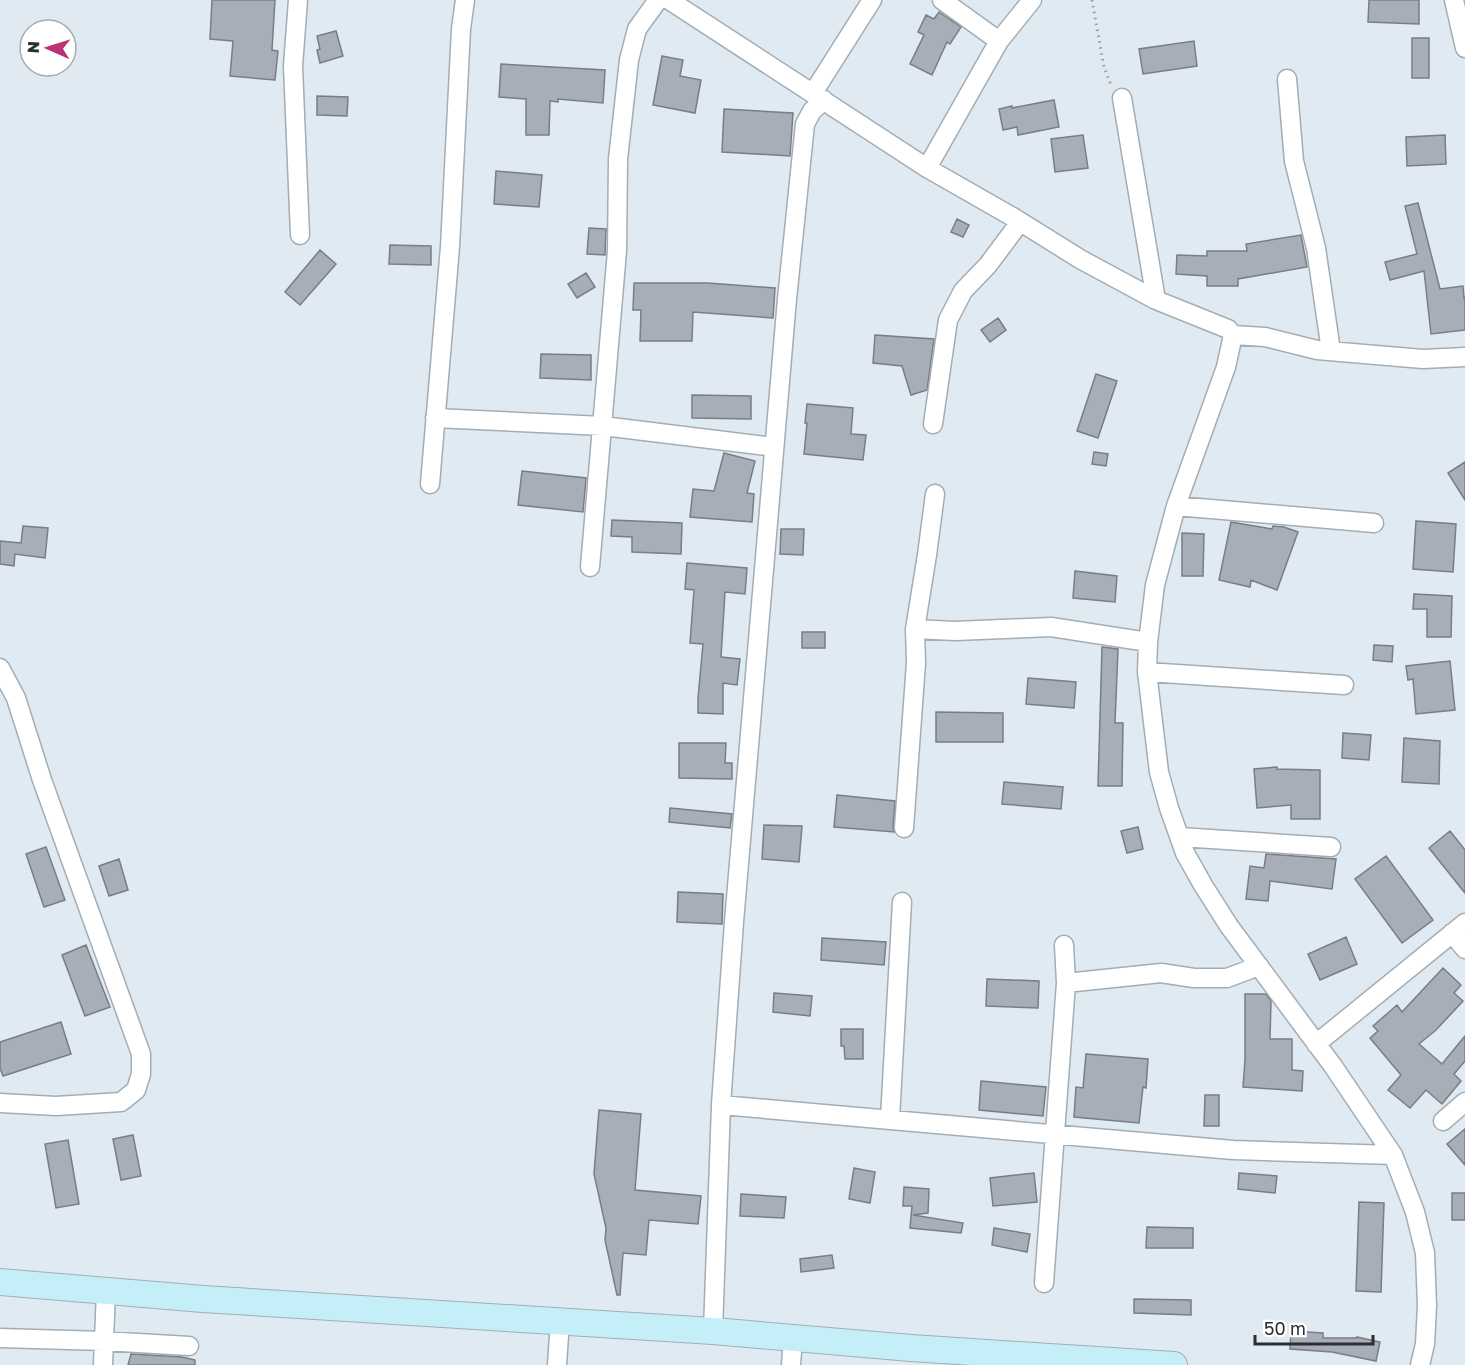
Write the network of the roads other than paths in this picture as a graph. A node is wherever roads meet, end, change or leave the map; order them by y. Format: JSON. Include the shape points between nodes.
{"nodes":[{"id":1,"x":298,"y":0,"type":"edge"},
{"id":2,"x":465,"y":0,"type":"edge"},
{"id":3,"x":658,"y":0,"type":"edge"},
{"id":4,"x":669,"y":0,"type":"edge"},
{"id":5,"x":872,"y":0,"type":"edge"},
{"id":6,"x":942,"y":0,"type":"edge"},
{"id":7,"x":1032,"y":0,"type":"edge"},
{"id":8,"x":1454,"y":0,"type":"edge"},
{"id":9,"x":999,"y":41,"type":"junction"},
{"id":10,"x":1465,"y":48,"type":"edge"},
{"id":11,"x":1287,"y":79,"type":"dead end"},
{"id":12,"x":819,"y":97,"type":"junction"},
{"id":13,"x":1122,"y":98,"type":"road end"},
{"id":14,"x":927,"y":168,"type":"junction"},
{"id":15,"x":1020,"y":222,"type":"junction"},
{"id":16,"x":300,"y":235,"type":"dead end"},
{"id":17,"x":1156,"y":300,"type":"junction"},
{"id":18,"x":1233,"y":335,"type":"junction"},
{"id":19,"x":1331,"y":351,"type":"junction"},
{"id":20,"x":1465,"y":357,"type":"edge"},
{"id":21,"x":435,"y":418,"type":"junction"},
{"id":22,"x":933,"y":424,"type":"dead end"},
{"id":23,"x":603,"y":426,"type":"junction"},
{"id":24,"x":774,"y":447,"type":"junction"},
{"id":25,"x":430,"y":484,"type":"dead end"},
{"id":26,"x":935,"y":494,"type":"dead end"},
{"id":27,"x":1176,"y":506,"type":"junction"},
{"id":28,"x":1374,"y":523,"type":"dead end"},
{"id":29,"x":590,"y":567,"type":"dead end"},
{"id":30,"x":915,"y":629,"type":"junction"},
{"id":31,"x":1148,"y":642,"type":"junction"},
{"id":32,"x":0,"y":668,"type":"edge"},
{"id":33,"x":1147,"y":672,"type":"junction"},
{"id":34,"x":1344,"y":685,"type":"dead end"},
{"id":35,"x":904,"y":828,"type":"dead end"},
{"id":36,"x":1180,"y":837,"type":"junction"},
{"id":37,"x":1331,"y":847,"type":"dead end"},
{"id":38,"x":902,"y":902,"type":"dead end"},
{"id":39,"x":1459,"y":928,"type":"edge"},
{"id":40,"x":1064,"y":945,"type":"dead end"},
{"id":41,"x":1465,"y":949,"type":"edge"},
{"id":42,"x":1259,"y":966,"type":"junction"},
{"id":43,"x":1066,"y":983,"type":"junction"},
{"id":44,"x":1316,"y":1044,"type":"junction"},
{"id":45,"x":1465,"y":1102,"type":"edge"},
{"id":46,"x":0,"y":1103,"type":"edge"},
{"id":47,"x":720,"y":1105,"type":"junction"},
{"id":48,"x":890,"y":1119,"type":"junction"},
{"id":49,"x":1443,"y":1121,"type":"dead end"},
{"id":50,"x":1054,"y":1134,"type":"junction"},
{"id":51,"x":1393,"y":1155,"type":"junction"},
{"id":52,"x":0,"y":1282,"type":"edge"},
{"id":53,"x":1044,"y":1283,"type":"dead end"},
{"id":54,"x":106,"y":1291,"type":"junction"},
{"id":55,"x":560,"y":1321,"type":"junction"},
{"id":56,"x":713,"y":1331,"type":"junction"},
{"id":57,"x":0,"y":1338,"type":"edge"},
{"id":58,"x":793,"y":1338,"type":"junction"},
{"id":59,"x":104,"y":1341,"type":"junction"},
{"id":60,"x":189,"y":1346,"type":"dead end"},
{"id":61,"x":103,"y":1365,"type":"edge"},
{"id":62,"x":557,"y":1365,"type":"edge"},
{"id":63,"x":791,"y":1365,"type":"edge"},
{"id":64,"x":1174,"y":1365,"type":"edge"},
{"id":65,"x":1420,"y":1365,"type":"edge"}],
"edges":[{"from":1,"to":16,"type":"street","via":[[293,66]]},
{"from":2,"to":21,"type":"street"},
{"from":3,"to":23,"type":"street","via":[[637,29],[629,60],[618,159],[617,250]]},
{"from":4,"to":12,"type":"street"},
{"from":5,"to":12,"type":"street"},
{"from":6,"to":9,"type":"street"},
{"from":7,"to":9,"type":"street"},
{"from":8,"to":10,"type":"street"},
{"from":9,"to":14,"type":"street"},
{"from":11,"to":19,"type":"street","via":[[1294,161],[1316,248]]},
{"from":12,"to":14,"type":"street"},
{"from":12,"to":24,"type":"street","via":[[806,124]]},
{"from":13,"to":17,"type":"street"},
{"from":14,"to":15,"type":"street"},
{"from":15,"to":17,"type":"street"},
{"from":15,"to":22,"type":"street","via":[[963,291],[948,320]]},
{"from":17,"to":18,"type":"street","via":[[1228,328]]},
{"from":18,"to":19,"type":"street","via":[[1265,337]]},
{"from":18,"to":27,"type":"street","via":[[1226,367]]},
{"from":19,"to":20,"type":"street","via":[[1423,359]]},
{"from":21,"to":23,"type":"street"},
{"from":21,"to":25,"type":"street"},
{"from":23,"to":24,"type":"street"},
{"from":23,"to":29,"type":"street"},
{"from":24,"to":47,"type":"street"},
{"from":26,"to":30,"type":"street"},
{"from":27,"to":28,"type":"street"},
{"from":27,"to":31,"type":"street","via":[[1155,585]]},
{"from":30,"to":31,"type":"street","via":[[1051,627]]},
{"from":30,"to":35,"type":"street"},
{"from":31,"to":33,"type":"street"},
{"from":32,"to":46,"type":"street","via":[[16,698],[141,1054],[136,1090],[121,1102],[56,1106]]},
{"from":33,"to":34,"type":"street"},
{"from":33,"to":36,"type":"street","via":[[1159,772]]},
{"from":36,"to":37,"type":"street"},
{"from":36,"to":42,"type":"street","via":[[1203,885]]},
{"from":38,"to":48,"type":"street"},
{"from":39,"to":41,"type":"street"},
{"from":39,"to":44,"type":"street"},
{"from":40,"to":43,"type":"street"},
{"from":42,"to":43,"type":"street","via":[[1227,978],[1161,973]]},
{"from":42,"to":44,"type":"street"},
{"from":43,"to":50,"type":"street"},
{"from":44,"to":51,"type":"street"},
{"from":45,"to":49,"type":"street"},
{"from":47,"to":48,"type":"street"},
{"from":47,"to":56,"type":"street"},
{"from":48,"to":50,"type":"street"},
{"from":50,"to":51,"type":"street","via":[[1233,1150]]},
{"from":50,"to":53,"type":"street"},
{"from":51,"to":65,"type":"street","via":[[1415,1212],[1425,1253],[1427,1306]]},
{"from":52,"to":54,"type":"street"},
{"from":54,"to":55,"type":"street"},
{"from":54,"to":59,"type":"street"},
{"from":55,"to":56,"type":"street"},
{"from":55,"to":62,"type":"street"},
{"from":56,"to":58,"type":"street"},
{"from":57,"to":59,"type":"street"},
{"from":58,"to":63,"type":"street"},
{"from":58,"to":64,"type":"street"},
{"from":59,"to":60,"type":"street"},
{"from":59,"to":61,"type":"street"}]}
